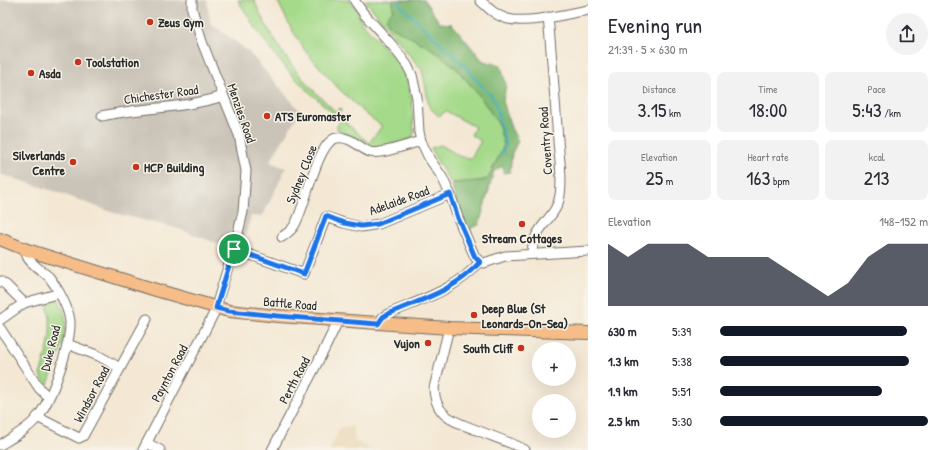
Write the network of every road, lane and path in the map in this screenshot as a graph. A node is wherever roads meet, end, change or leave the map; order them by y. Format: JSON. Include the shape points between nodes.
{"nodes":[{"id":1,"x":192,"y":0,"type":"edge"},
{"id":2,"x":354,"y":0,"type":"edge"},
{"id":3,"x":480,"y":0,"type":"edge"},
{"id":4,"x":588,"y":10,"type":"edge"},
{"id":5,"x":548,"y":17,"type":"junction"},
{"id":6,"x":223,"y":96,"type":"junction"},
{"id":7,"x":102,"y":116,"type":"dead end"},
{"id":8,"x":421,"y":141,"type":"junction"},
{"id":9,"x":450,"y":194,"type":"junction"},
{"id":10,"x":282,"y":236,"type":"dead end"},
{"id":11,"x":0,"y":239,"type":"edge"},
{"id":12,"x":234,"y":249,"type":"junction"},
{"id":13,"x":27,"y":250,"type":"junction"},
{"id":14,"x":588,"y":251,"type":"edge"},
{"id":15,"x":532,"y":254,"type":"junction"},
{"id":16,"x":480,"y":262,"type":"junction"},
{"id":17,"x":0,"y":281,"type":"edge"},
{"id":18,"x":59,"y":293,"type":"junction"},
{"id":19,"x":24,"y":303,"type":"junction"},
{"id":20,"x":216,"y":308,"type":"junction"},
{"id":21,"x":147,"y":319,"type":"dead end"},
{"id":22,"x":0,"y":320,"type":"edge"},
{"id":23,"x":338,"y":321,"type":"junction"},
{"id":24,"x":378,"y":324,"type":"junction"},
{"id":25,"x":0,"y":328,"type":"edge"},
{"id":26,"x":449,"y":328,"type":"junction"},
{"id":27,"x":588,"y":333,"type":"edge"},
{"id":28,"x":67,"y":344,"type":"junction"},
{"id":29,"x":120,"y":368,"type":"junction"},
{"id":30,"x":48,"y":397,"type":"junction"},
{"id":31,"x":37,"y":418,"type":"junction"},
{"id":32,"x":0,"y":444,"type":"edge"},
{"id":33,"x":145,"y":447,"type":"edge"},
{"id":34,"x":160,"y":450,"type":"edge"},
{"id":35,"x":272,"y":450,"type":"edge"},
{"id":36,"x":525,"y":450,"type":"edge"}],
"edges":[{"from":1,"to":6,"type":"street","name":"Menzies Road","via":[[192,10],[202,42]]},
{"from":2,"to":8,"type":"street","via":[[392,45],[412,75]]},
{"from":3,"to":5,"type":"street","via":[[498,15],[508,19]]},
{"from":4,"to":5,"type":"street"},
{"from":5,"to":15,"type":"street","name":"Coventry Road","via":[[560,195],[554,211],[534,239]]},
{"from":6,"to":7,"type":"street","name":"Chichester Road","via":[[191,104]]},
{"from":6,"to":12,"type":"street","name":"Menzies Road","via":[[239,135],[246,171],[243,212]]},
{"from":8,"to":9,"type":"street"},
{"from":8,"to":10,"type":"street","name":"Sydney Close","via":[[371,153],[348,139],[333,140],[324,148],[295,225]]},
{"from":9,"to":12,"type":"street","name":"Adelaide Road","via":[[378,224],[361,226],[326,216],[304,274]]},
{"from":9,"to":16,"type":"street","via":[[475,257]]},
{"from":11,"to":13,"type":"main road","name":"Battle Road"},
{"from":12,"to":20,"type":"street","name":"Menzies Road"},
{"from":13,"to":18,"type":"street","name":"Duke Road","via":[[27,256],[48,276]]},
{"from":13,"to":20,"type":"main road","name":"Battle Road"},
{"from":14,"to":15,"type":"street"},
{"from":15,"to":16,"type":"street","via":[[505,256]]},
{"from":16,"to":24,"type":"street","via":[[473,270],[444,290],[388,314]]},
{"from":17,"to":19,"type":"street"},
{"from":18,"to":19,"type":"street"},
{"from":18,"to":28,"type":"street","name":"Duke Road","via":[[69,318]]},
{"from":19,"to":22,"type":"street"},
{"from":20,"to":23,"type":"main road","name":"Battle Road"},
{"from":20,"to":33,"type":"street","name":"Paynton Road"},
{"from":21,"to":29,"type":"street","name":"Windsor Road"},
{"from":23,"to":24,"type":"main road","name":"Battle Road"},
{"from":23,"to":35,"type":"street","name":"Perth Road"},
{"from":24,"to":26,"type":"main road","name":"Battle Road"},
{"from":25,"to":30,"type":"street","via":[[39,388]]},
{"from":26,"to":27,"type":"main road","name":"Battle Road"},
{"from":26,"to":36,"type":"street","via":[[434,388],[434,398],[438,407],[454,422]]},
{"from":28,"to":29,"type":"street","via":[[99,356]]},
{"from":28,"to":30,"type":"street","name":"Duke Road"},
{"from":29,"to":31,"type":"street","name":"Windsor Road","via":[[83,436],[79,438]]},
{"from":30,"to":31,"type":"street","name":"Duke Road"},
{"from":31,"to":32,"type":"street","name":"Duke Road","via":[[30,426]]},
{"from":33,"to":34,"type":"street"}]}
